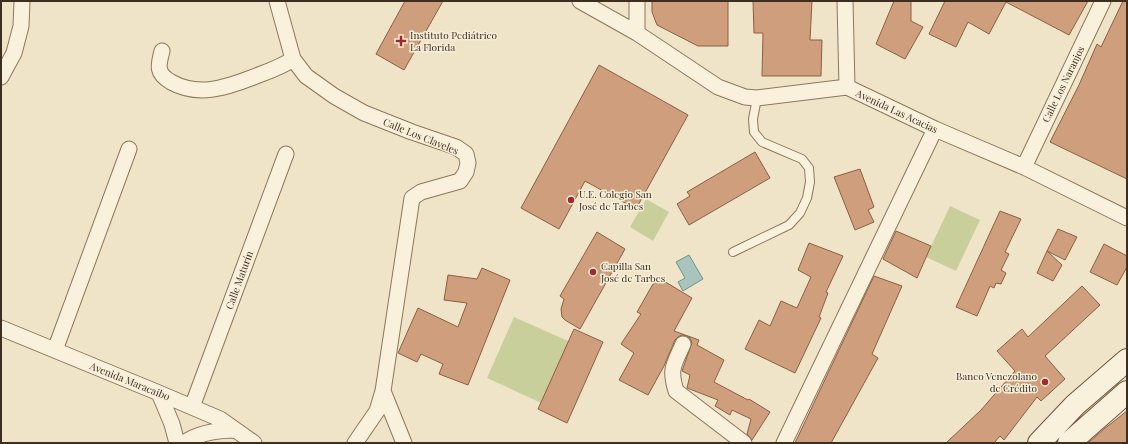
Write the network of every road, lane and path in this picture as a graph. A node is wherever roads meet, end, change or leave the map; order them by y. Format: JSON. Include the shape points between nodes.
{"nodes":[{"id":1,"x":22,"y":1,"type":"edge"},
{"id":2,"x":277,"y":1,"type":"edge"},
{"id":3,"x":580,"y":1,"type":"edge"},
{"id":4,"x":637,"y":1,"type":"edge"},
{"id":5,"x":845,"y":1,"type":"edge"},
{"id":6,"x":1103,"y":1,"type":"edge"},
{"id":7,"x":637,"y":33,"type":"junction"},
{"id":8,"x":162,"y":51,"type":"dead end"},
{"id":9,"x":293,"y":60,"type":"junction"},
{"id":10,"x":1,"y":77,"type":"edge"},
{"id":11,"x":847,"y":87,"type":"junction"},
{"id":12,"x":757,"y":98,"type":"junction"},
{"id":13,"x":935,"y":129,"type":"junction"},
{"id":14,"x":129,"y":149,"type":"dead end"},
{"id":15,"x":286,"y":154,"type":"dead end"},
{"id":16,"x":1024,"y":166,"type":"junction"},
{"id":17,"x":1127,"y":218,"type":"edge"},
{"id":18,"x":733,"y":252,"type":"dead end"},
{"id":19,"x":1,"y":328,"type":"edge"},
{"id":20,"x":683,"y":344,"type":"dead end"},
{"id":21,"x":55,"y":350,"type":"junction"},
{"id":22,"x":1127,"y":360,"type":"edge"},
{"id":23,"x":383,"y":391,"type":"junction"},
{"id":24,"x":1127,"y":392,"type":"edge"},
{"id":25,"x":159,"y":393,"type":"junction"},
{"id":26,"x":192,"y":407,"type":"junction"},
{"id":27,"x":236,"y":430,"type":"junction"},
{"id":28,"x":177,"y":443,"type":"edge"},
{"id":29,"x":184,"y":443,"type":"edge"},
{"id":30,"x":254,"y":443,"type":"edge"},
{"id":31,"x":355,"y":443,"type":"edge"},
{"id":32,"x":404,"y":443,"type":"edge"},
{"id":33,"x":744,"y":443,"type":"edge"},
{"id":34,"x":784,"y":443,"type":"edge"},
{"id":35,"x":1039,"y":443,"type":"edge"},
{"id":36,"x":1070,"y":443,"type":"edge"}],
"edges":[{"from":1,"to":10,"type":"street","via":[[21,26],[14,54]]},
{"from":2,"to":9,"type":"street","name":"Calle Los Claveles"},
{"from":3,"to":7,"type":"street","name":"Avenida Las Acacias"},
{"from":4,"to":7,"type":"street"},
{"from":5,"to":11,"type":"street"},
{"from":6,"to":16,"type":"street","name":"Calle Los Naranjos"},
{"from":7,"to":12,"type":"street","name":"Avenida Las Acacias","via":[[718,87],[745,97]]},
{"from":8,"to":9,"type":"street","via":[[158,64],[164,77],[180,86],[195,89],[211,90],[234,85]]},
{"from":9,"to":23,"type":"street","name":"Calle Los Claveles","via":[[306,76],[364,113],[456,147],[466,154],[468,163],[460,181],[421,192],[412,198]]},
{"from":11,"to":12,"type":"street","name":"Avenida Las Acacias"},
{"from":11,"to":13,"type":"street","name":"Avenida Las Acacias"},
{"from":12,"to":18,"type":"lane","via":[[753,119],[754,132],[762,142],[802,159],[809,168],[810,182],[805,203],[789,225]]},
{"from":13,"to":16,"type":"street","name":"Avenida Las Acacias"},
{"from":13,"to":34,"type":"street"},
{"from":14,"to":21,"type":"street"},
{"from":15,"to":26,"type":"street","name":"Calle Maturín"},
{"from":16,"to":17,"type":"street","name":"Avenida Las Acacias"},
{"from":19,"to":21,"type":"street","name":"Avenida Maracaibo"},
{"from":20,"to":33,"type":"street","via":[[672,370],[676,391]]},
{"from":21,"to":25,"type":"street","name":"Avenida Maracaibo"},
{"from":22,"to":35,"type":"street","via":[[1075,405]]},
{"from":23,"to":31,"type":"street","via":[[377,411]]},
{"from":23,"to":32,"type":"street"},
{"from":24,"to":36,"type":"street"},
{"from":25,"to":26,"type":"street","name":"Avenida Maracaibo"},
{"from":25,"to":28,"type":"street"},
{"from":26,"to":27,"type":"street","name":"Avenida Maracaibo","via":[[220,419]]},
{"from":27,"to":29,"type":"street","via":[[205,434]]},
{"from":27,"to":30,"type":"street","name":"Avenida Maracaibo"}]}
